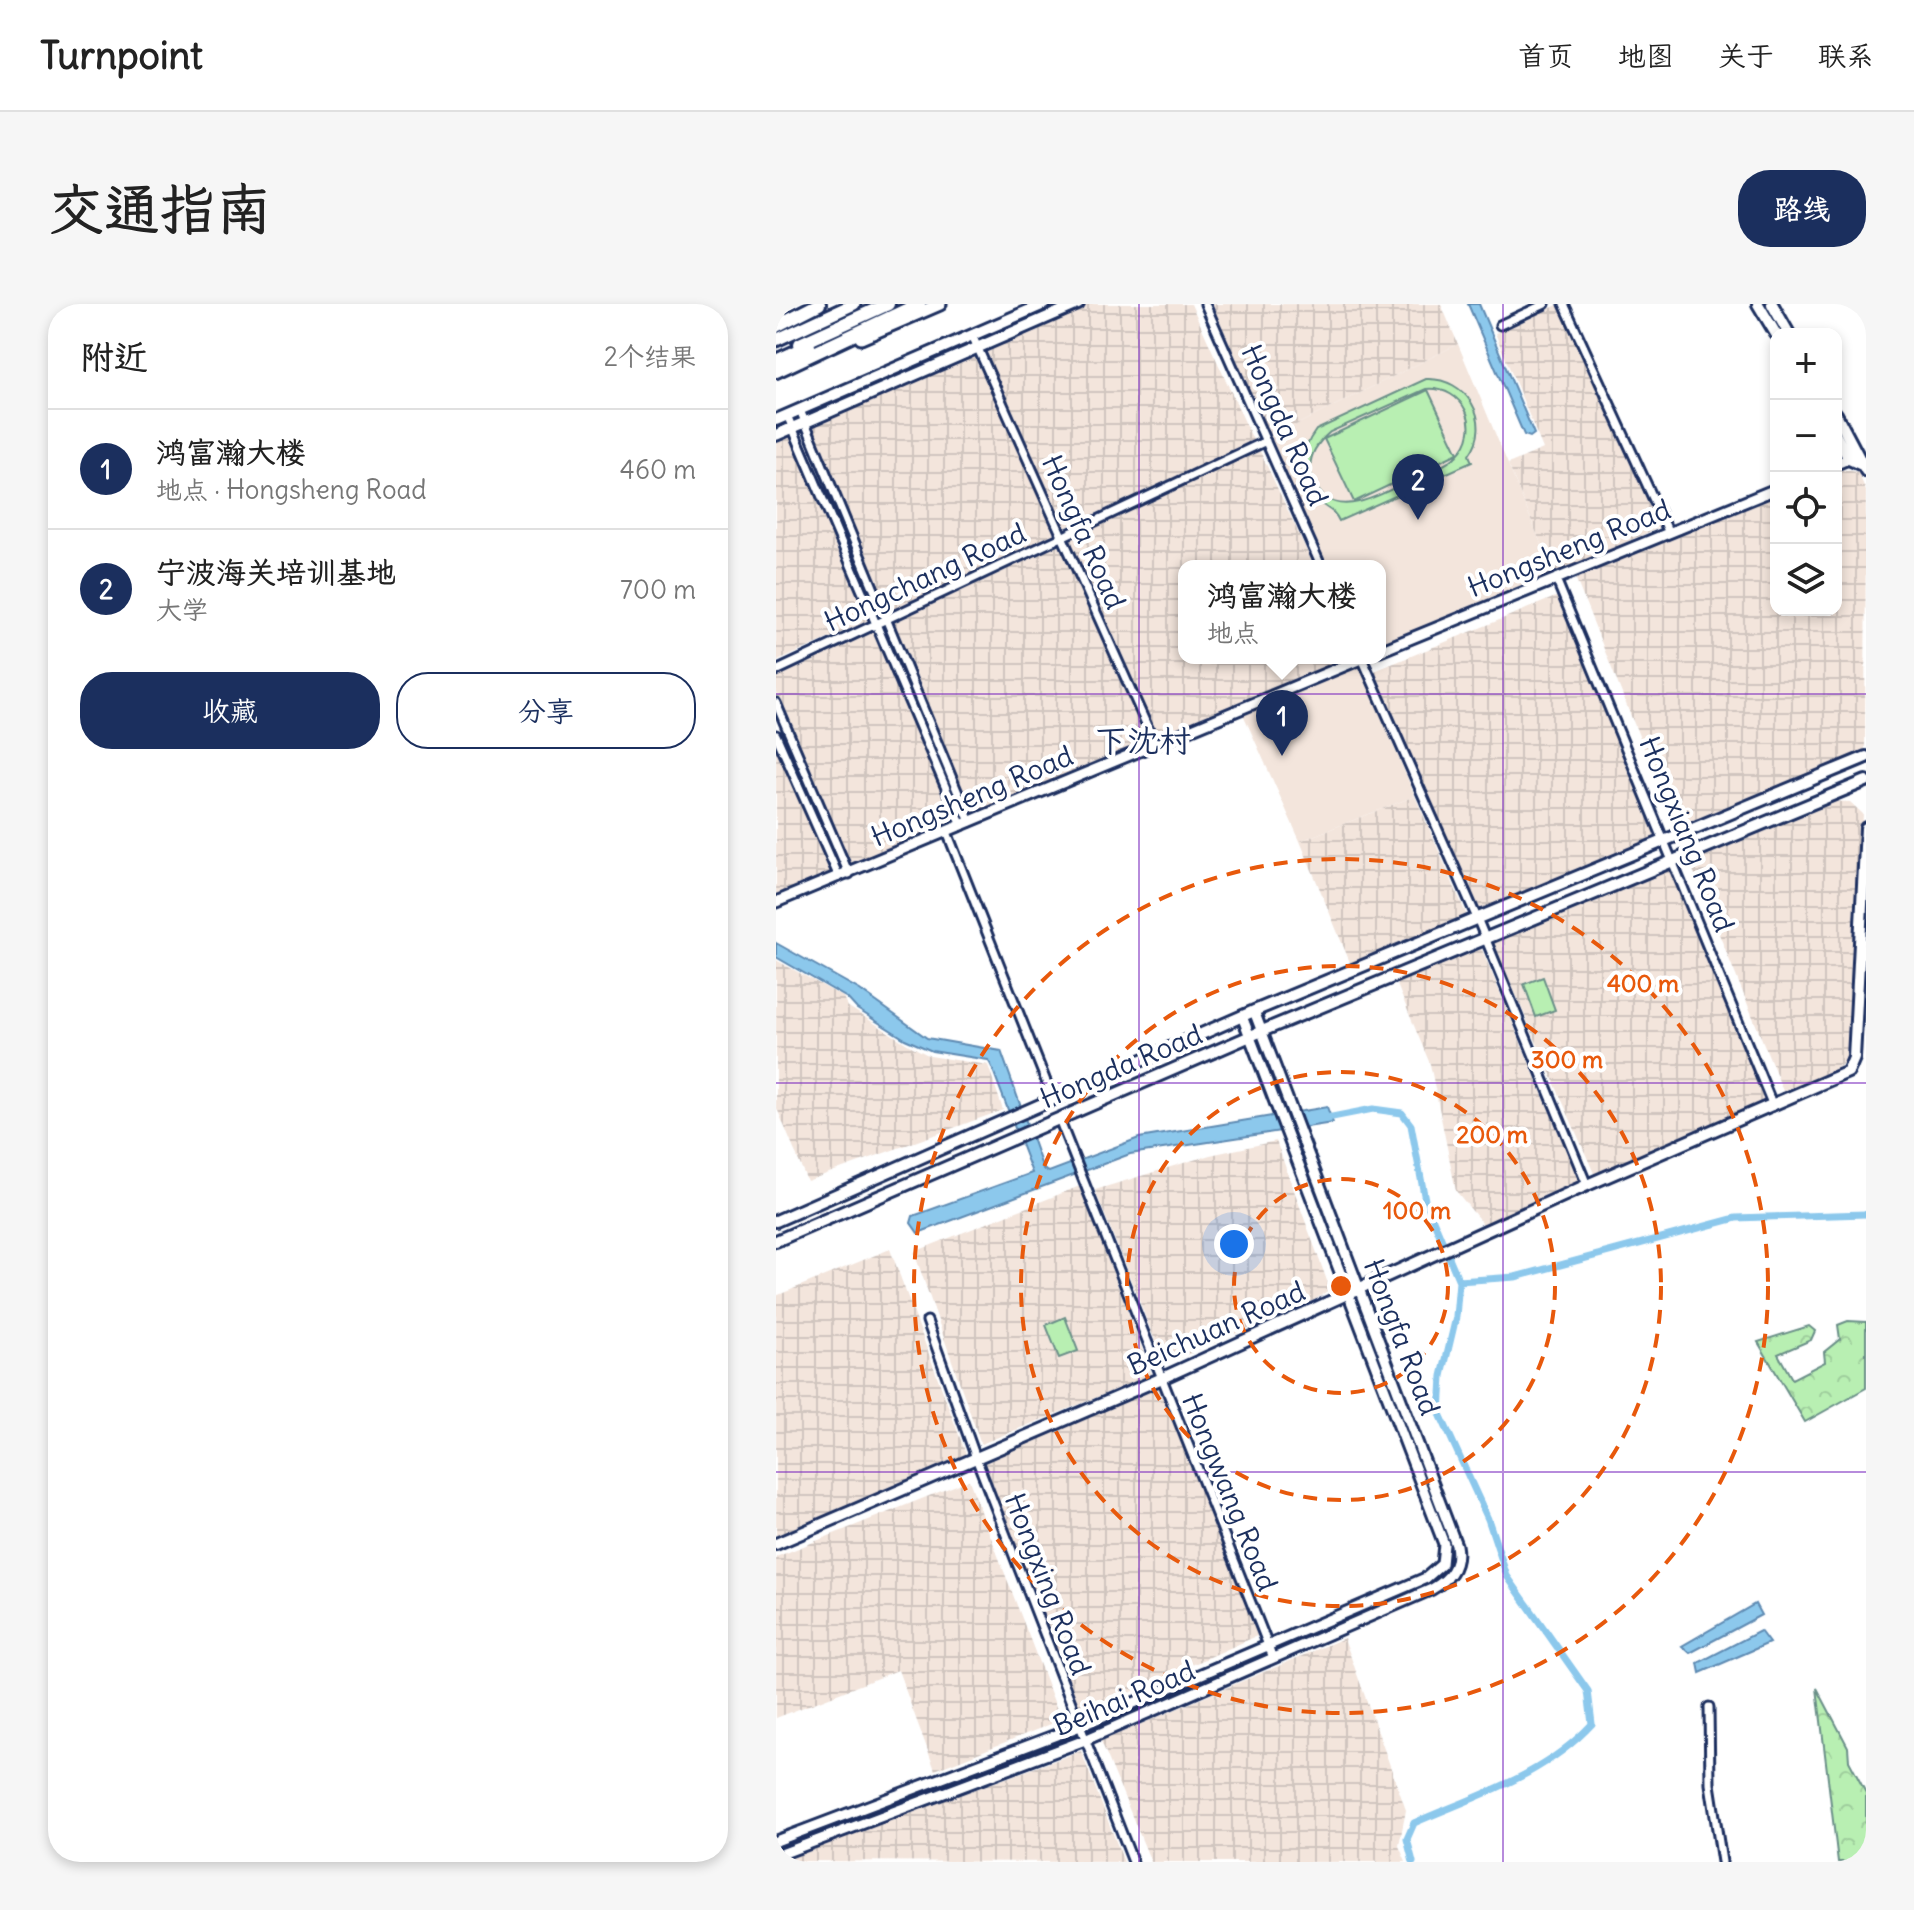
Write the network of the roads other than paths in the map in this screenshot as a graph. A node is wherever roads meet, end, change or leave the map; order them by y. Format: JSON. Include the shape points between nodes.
{"nodes":[{"id":1,"x":810,"y":304,"type":"edge"},
{"id":2,"x":819,"y":304,"type":"edge"},
{"id":3,"x":854,"y":304,"type":"edge"},
{"id":4,"x":888,"y":304,"type":"edge"},
{"id":5,"x":898,"y":304,"type":"edge"},
{"id":6,"x":919,"y":304,"type":"edge"},
{"id":7,"x":940,"y":304,"type":"edge"},
{"id":8,"x":1044,"y":304,"type":"edge"},
{"id":9,"x":1078,"y":304,"type":"edge"},
{"id":10,"x":1205,"y":304,"type":"edge"},
{"id":11,"x":1545,"y":304,"type":"edge"},
{"id":12,"x":1564,"y":304,"type":"edge"},
{"id":13,"x":1758,"y":304,"type":"edge"},
{"id":14,"x":1772,"y":304,"type":"edge"},
{"id":15,"x":776,"y":320,"type":"edge"},
{"id":16,"x":1500,"y":325,"type":"dead end"},
{"id":17,"x":776,"y":326,"type":"edge"},
{"id":18,"x":1772,"y":328,"type":"edge"},
{"id":19,"x":1786,"y":328,"type":"edge"},
{"id":20,"x":972,"y":335,"type":"junction"},
{"id":21,"x":776,"y":340,"type":"edge"},
{"id":22,"x":977,"y":348,"type":"junction"},
{"id":23,"x":776,"y":358,"type":"edge"},
{"id":24,"x":776,"y":373,"type":"edge"},
{"id":25,"x":800,"y":410,"type":"junction"},
{"id":26,"x":787,"y":415,"type":"junction"},
{"id":27,"x":776,"y":420,"type":"edge"},
{"id":28,"x":805,"y":423,"type":"junction"},
{"id":29,"x":1842,"y":425,"type":"edge"},
{"id":30,"x":793,"y":428,"type":"junction"},
{"id":31,"x":776,"y":435,"type":"edge"},
{"id":32,"x":1266,"y":441,"type":"junction"},
{"id":33,"x":1842,"y":441,"type":"edge"},
{"id":34,"x":1858,"y":456,"type":"edge"},
{"id":35,"x":1865,"y":468,"type":"edge"},
{"id":36,"x":1770,"y":491,"type":"edge"},
{"id":37,"x":1669,"y":533,"type":"junction"},
{"id":38,"x":1062,"y":538,"type":"junction"},
{"id":39,"x":1318,"y":560,"type":"edge"},
{"id":40,"x":1556,"y":579,"type":"junction"},
{"id":41,"x":886,"y":620,"type":"junction"},
{"id":42,"x":876,"y":624,"type":"junction"},
{"id":43,"x":1386,"y":649,"type":"edge"},
{"id":44,"x":1348,"y":664,"type":"edge"},
{"id":45,"x":1365,"y":664,"type":"edge"},
{"id":46,"x":776,"y":671,"type":"edge"},
{"id":47,"x":776,"y":703,"type":"edge"},
{"id":48,"x":776,"y":735,"type":"edge"},
{"id":49,"x":1156,"y":746,"type":"junction"},
{"id":50,"x":1866,"y":757,"type":"edge"},
{"id":51,"x":1866,"y":781,"type":"edge"},
{"id":52,"x":966,"y":824,"type":"junction"},
{"id":53,"x":1866,"y":828,"type":"edge"},
{"id":54,"x":947,"y":832,"type":"junction"},
{"id":55,"x":1664,"y":841,"type":"junction"},
{"id":56,"x":1672,"y":861,"type":"junction"},
{"id":57,"x":844,"y":876,"type":"junction"},
{"id":58,"x":776,"y":902,"type":"edge"},
{"id":59,"x":1477,"y":918,"type":"junction"},
{"id":60,"x":1486,"y":938,"type":"junction"},
{"id":61,"x":1254,"y":1011,"type":"junction"},
{"id":62,"x":1242,"y":1016,"type":"junction"},
{"id":63,"x":1262,"y":1031,"type":"junction"},
{"id":64,"x":1250,"y":1037,"type":"junction"},
{"id":65,"x":1053,"y":1099,"type":"junction"},
{"id":66,"x":1773,"y":1106,"type":"junction"},
{"id":67,"x":1059,"y":1119,"type":"junction"},
{"id":68,"x":1587,"y":1185,"type":"junction"},
{"id":69,"x":776,"y":1221,"type":"edge"},
{"id":70,"x":776,"y":1241,"type":"edge"},
{"id":71,"x":1361,"y":1289,"type":"junction"},
{"id":72,"x":1350,"y":1294,"type":"junction"},
{"id":73,"x":927,"y":1321,"type":"dead end"},
{"id":74,"x":1160,"y":1379,"type":"junction"},
{"id":75,"x":976,"y":1458,"type":"junction"},
{"id":76,"x":776,"y":1544,"type":"edge"},
{"id":77,"x":1444,"y":1544,"type":"joint"},
{"id":78,"x":1456,"y":1545,"type":"joint"},
{"id":79,"x":1268,"y":1645,"type":"junction"},
{"id":80,"x":1273,"y":1658,"type":"junction"},
{"id":81,"x":1709,"y":1707,"type":"dead end"},
{"id":82,"x":1080,"y":1726,"type":"junction"},
{"id":83,"x":1085,"y":1740,"type":"junction"},
{"id":84,"x":776,"y":1841,"type":"edge"},
{"id":85,"x":776,"y":1856,"type":"edge"},
{"id":86,"x":1133,"y":1862,"type":"edge"},
{"id":87,"x":1722,"y":1862,"type":"edge"}],
"edges":[{"from":1,"to":15,"type":"street"},
{"from":2,"to":17,"type":"highway"},
{"from":3,"to":21,"type":"main road"},
{"from":4,"to":23,"type":"highway"},
{"from":5,"to":23,"type":"highway"},
{"from":6,"to":24,"type":"highway"},
{"from":7,"to":24,"type":"main road"},
{"from":8,"to":20,"type":"main road"},
{"from":9,"to":22,"type":"main road"},
{"from":10,"to":32,"type":"street","name":"Hongda Road"},
{"from":11,"to":16,"type":"street"},
{"from":12,"to":37,"type":"street"},
{"from":13,"to":18,"type":"main road"},
{"from":14,"to":19,"type":"main road"},
{"from":20,"to":22,"type":"street","name":"Hongfa Road"},
{"from":20,"to":25,"type":"main road"},
{"from":22,"to":28,"type":"main road"},
{"from":22,"to":38,"type":"street","name":"Hongfa Road"},
{"from":25,"to":26,"type":"main road"},
{"from":25,"to":28,"type":"street"},
{"from":26,"to":27,"type":"main road"},
{"from":26,"to":30,"type":"street"},
{"from":28,"to":30,"type":"main road"},
{"from":28,"to":41,"type":"street"},
{"from":29,"to":34,"type":"main road"},
{"from":30,"to":31,"type":"main road"},
{"from":30,"to":42,"type":"street"},
{"from":32,"to":38,"type":"street","name":"Hongchang Road"},
{"from":32,"to":39,"type":"street","name":"Hongda Road"},
{"from":33,"to":34,"type":"main road"},
{"from":34,"to":35,"type":"main road"},
{"from":36,"to":37,"type":"street","name":"Hongsheng Road"},
{"from":37,"to":40,"type":"street","name":"Hongsheng Road"},
{"from":38,"to":41,"type":"street","name":"Hongchang Road"},
{"from":38,"to":49,"type":"street","name":"Hongfa Road"},
{"from":40,"to":43,"type":"street","name":"Hongsheng Road"},
{"from":40,"to":55,"type":"street","name":"Hongxiang Road"},
{"from":41,"to":42,"type":"street","name":"Hongchang Road"},
{"from":41,"to":52,"type":"street"},
{"from":42,"to":46,"type":"street","name":"Hongchang Road"},
{"from":42,"to":52,"type":"street"},
{"from":44,"to":49,"type":"street","name":"Hongsheng Road"},
{"from":45,"to":59,"type":"street"},
{"from":47,"to":57,"type":"street"},
{"from":48,"to":57,"type":"street"},
{"from":49,"to":52,"type":"street","name":"Hongsheng Road"},
{"from":50,"to":55,"type":"main road","name":"Hongda Road"},
{"from":51,"to":56,"type":"main road","name":"Hongda Road"},
{"from":52,"to":54,"type":"street","name":"Hongsheng Road"},
{"from":53,"to":66,"type":"main road","name":"Beichuan Road","via":[[1854,1058],[1848,1072]]},
{"from":54,"to":57,"type":"street","name":"Hongsheng Road"},
{"from":54,"to":65,"type":"street"},
{"from":55,"to":56,"type":"street","name":"Hongxiang Road"},
{"from":55,"to":59,"type":"main road","name":"Hongda Road"},
{"from":56,"to":60,"type":"main road","name":"Hongda Road"},
{"from":56,"to":66,"type":"street","name":"Hongxiang Road"},
{"from":57,"to":58,"type":"street","name":"Hongsheng Road"},
{"from":59,"to":60,"type":"street"},
{"from":59,"to":61,"type":"main road","name":"Hongda Road"},
{"from":60,"to":63,"type":"main road","name":"Hongda Road"},
{"from":60,"to":68,"type":"street"},
{"from":61,"to":62,"type":"main road","name":"Hongda Road"},
{"from":61,"to":63,"type":"street","name":"Hongfa Road"},
{"from":62,"to":64,"type":"street","name":"Hongfa Road"},
{"from":62,"to":65,"type":"main road","name":"Hongda Road"},
{"from":63,"to":64,"type":"main road","name":"Hongda Road"},
{"from":63,"to":71,"type":"street","name":"Hongfa Road"},
{"from":64,"to":67,"type":"main road","name":"Hongda Road"},
{"from":64,"to":72,"type":"street","name":"Hongfa Road"},
{"from":65,"to":69,"type":"main road","name":"Hongda Road"},
{"from":66,"to":68,"type":"main road","name":"Beichuan Road"},
{"from":67,"to":70,"type":"main road","name":"Hongda Road"},
{"from":67,"to":74,"type":"street","name":"Hongwang Road"},
{"from":68,"to":71,"type":"main road","name":"Beichuan Road"},
{"from":71,"to":72,"type":"main road","name":"Beichuan Road"},
{"from":71,"to":78,"type":"street","name":"Hongfa Road"},
{"from":72,"to":74,"type":"main road","name":"Beichuan Road"},
{"from":72,"to":77,"type":"street","name":"Hongfa Road"},
{"from":73,"to":75,"type":"street","name":"Hongxing Road"},
{"from":74,"to":75,"type":"main road","name":"Beichuan Road"},
{"from":74,"to":79,"type":"street","name":"Hongwang Road"},
{"from":75,"to":76,"type":"main road","name":"Beichuan Road"},
{"from":75,"to":82,"type":"street","name":"Hongxing Road"},
{"from":77,"to":79,"type":"street","name":"Beihai Road","via":[[1442,1564],[1426,1578]]},
{"from":78,"to":80,"type":"street","name":"Beihai Road","via":[[1457,1562],[1442,1584]]},
{"from":79,"to":80,"type":"street","name":"Hongwang Road"},
{"from":79,"to":82,"type":"street","name":"Beihai Road"},
{"from":80,"to":83,"type":"street","name":"Beihai Road"},
{"from":81,"to":87,"type":"street","via":[[1710,1784]]},
{"from":82,"to":83,"type":"street","name":"Hongxing Road"},
{"from":82,"to":84,"type":"street","name":"Beihai Road"},
{"from":83,"to":85,"type":"street","name":"Beihai Road"},
{"from":83,"to":86,"type":"street","name":"Hongxing Road"}]}
